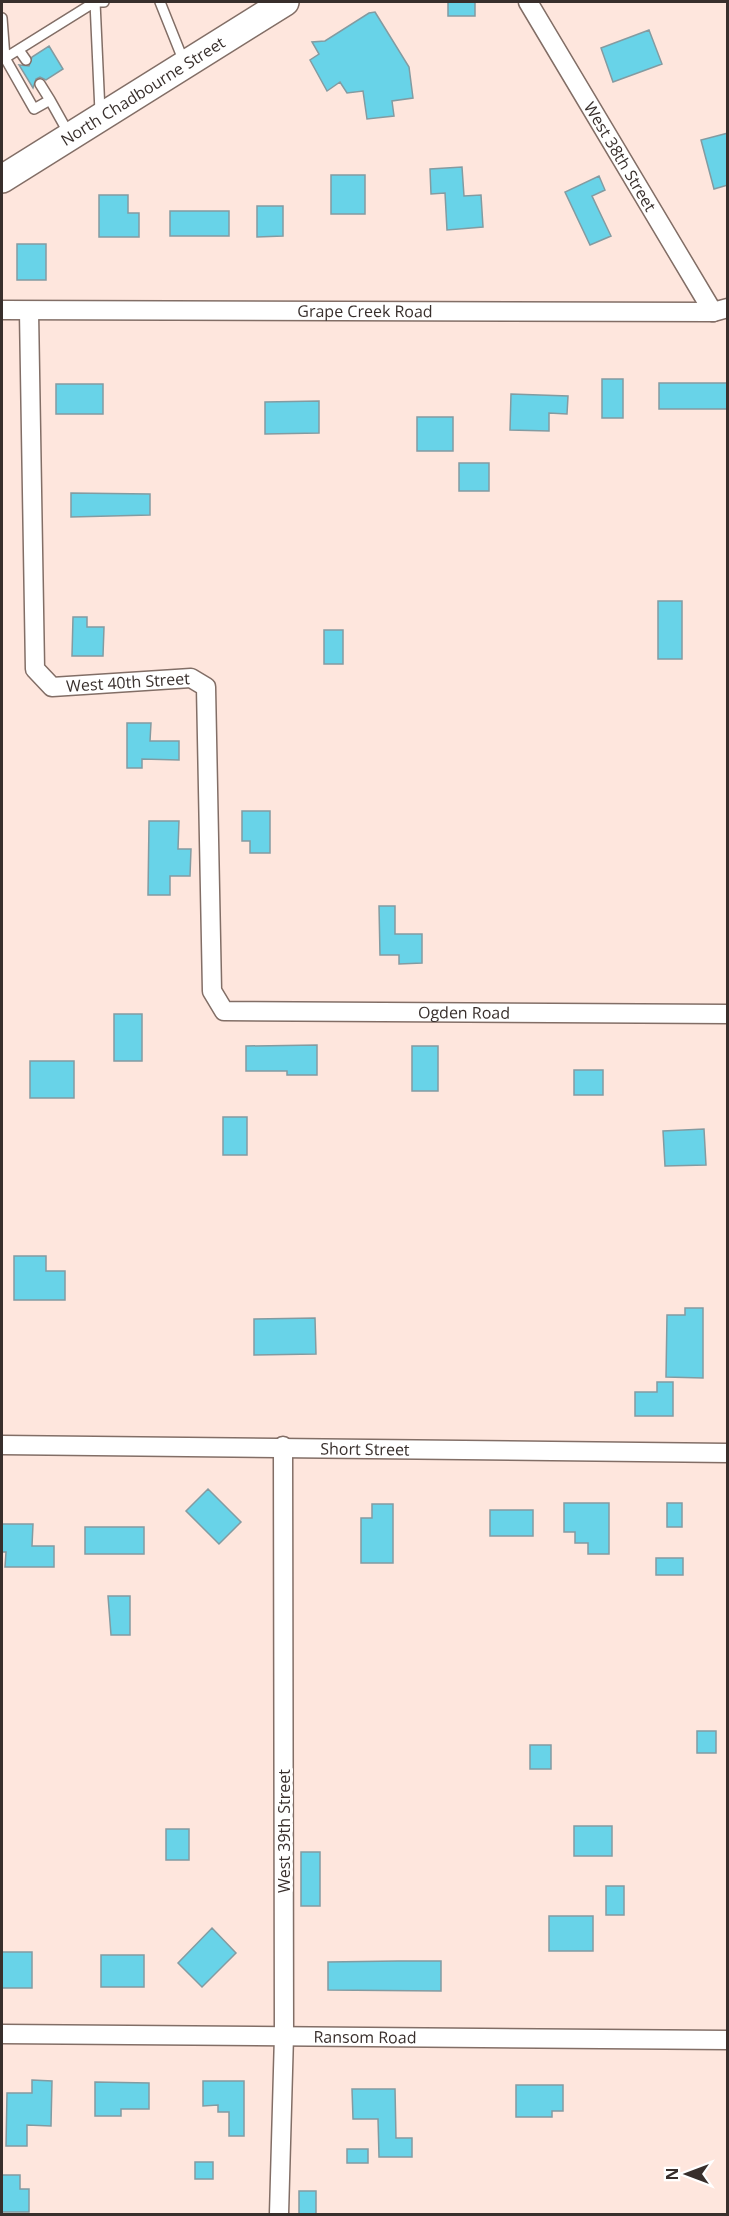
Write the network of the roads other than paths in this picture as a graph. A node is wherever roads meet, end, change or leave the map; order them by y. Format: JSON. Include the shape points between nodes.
{"nodes":[{"id":1,"x":95,"y":2,"type":"edge"},
{"id":2,"x":104,"y":2,"type":"edge"},
{"id":3,"x":160,"y":2,"type":"edge"},
{"id":4,"x":528,"y":2,"type":"edge"},
{"id":5,"x":275,"y":4,"type":"edge"},
{"id":6,"x":2,"y":18,"type":"edge"},
{"id":7,"x":19,"y":50,"type":"junction"},
{"id":8,"x":5,"y":58,"type":"junction"},
{"id":9,"x":26,"y":60,"type":"dead end"},
{"id":10,"x":185,"y":64,"type":"junction"},
{"id":11,"x":40,"y":84,"type":"dead end"},
{"id":12,"x":50,"y":100,"type":"junction"},
{"id":13,"x":100,"y":117,"type":"junction"},
{"id":14,"x":70,"y":136,"type":"junction"},
{"id":15,"x":2,"y":179,"type":"edge"},
{"id":16,"x":2,"y":310,"type":"edge"},
{"id":17,"x":720,"y":310,"type":"edge"},
{"id":18,"x":29,"y":312,"type":"junction"},
{"id":19,"x":212,"y":991,"type":"joint"},
{"id":20,"x":728,"y":1014,"type":"edge"},
{"id":21,"x":2,"y":1445,"type":"edge"},
{"id":22,"x":282,"y":1446,"type":"junction"},
{"id":23,"x":728,"y":1453,"type":"edge"},
{"id":24,"x":2,"y":2034,"type":"edge"},
{"id":25,"x":284,"y":2035,"type":"junction"},
{"id":26,"x":728,"y":2040,"type":"edge"},
{"id":27,"x":279,"y":2214,"type":"edge"}],
"edges":[{"from":1,"to":2,"type":"lane"},
{"from":1,"to":7,"type":"lane"},
{"from":1,"to":13,"type":"lane"},
{"from":3,"to":10,"type":"lane"},
{"from":4,"to":17,"type":"street","name":"West 38th Street"},
{"from":5,"to":10,"type":"main road","name":"North Chadbourne Street"},
{"from":6,"to":8,"type":"lane"},
{"from":7,"to":8,"type":"lane"},
{"from":7,"to":9,"type":"lane"},
{"from":8,"to":12,"type":"lane","via":[[34,109]]},
{"from":10,"to":13,"type":"main road","name":"North Chadbourne Street"},
{"from":11,"to":12,"type":"lane"},
{"from":12,"to":14,"type":"lane"},
{"from":13,"to":14,"type":"main road","name":"North Chadbourne Street"},
{"from":14,"to":15,"type":"main road","name":"North Chadbourne Street"},
{"from":16,"to":18,"type":"street","name":"Grape Creek Road"},
{"from":17,"to":18,"type":"street","name":"Grape Creek Road"},
{"from":18,"to":19,"type":"street","name":"West 40th Street","via":[[35,669],[52,687],[191,678],[206,687]]},
{"from":19,"to":20,"type":"street","name":"Ogden Road","via":[[224,1011]]},
{"from":21,"to":22,"type":"street","name":"Short Street"},
{"from":22,"to":23,"type":"street","name":"Short Street"},
{"from":22,"to":25,"type":"street","name":"West 39th Street"},
{"from":24,"to":25,"type":"street","name":"Ransom Road"},
{"from":25,"to":26,"type":"street","name":"Ransom Road"},
{"from":25,"to":27,"type":"street","name":"West 39th Street"}]}
